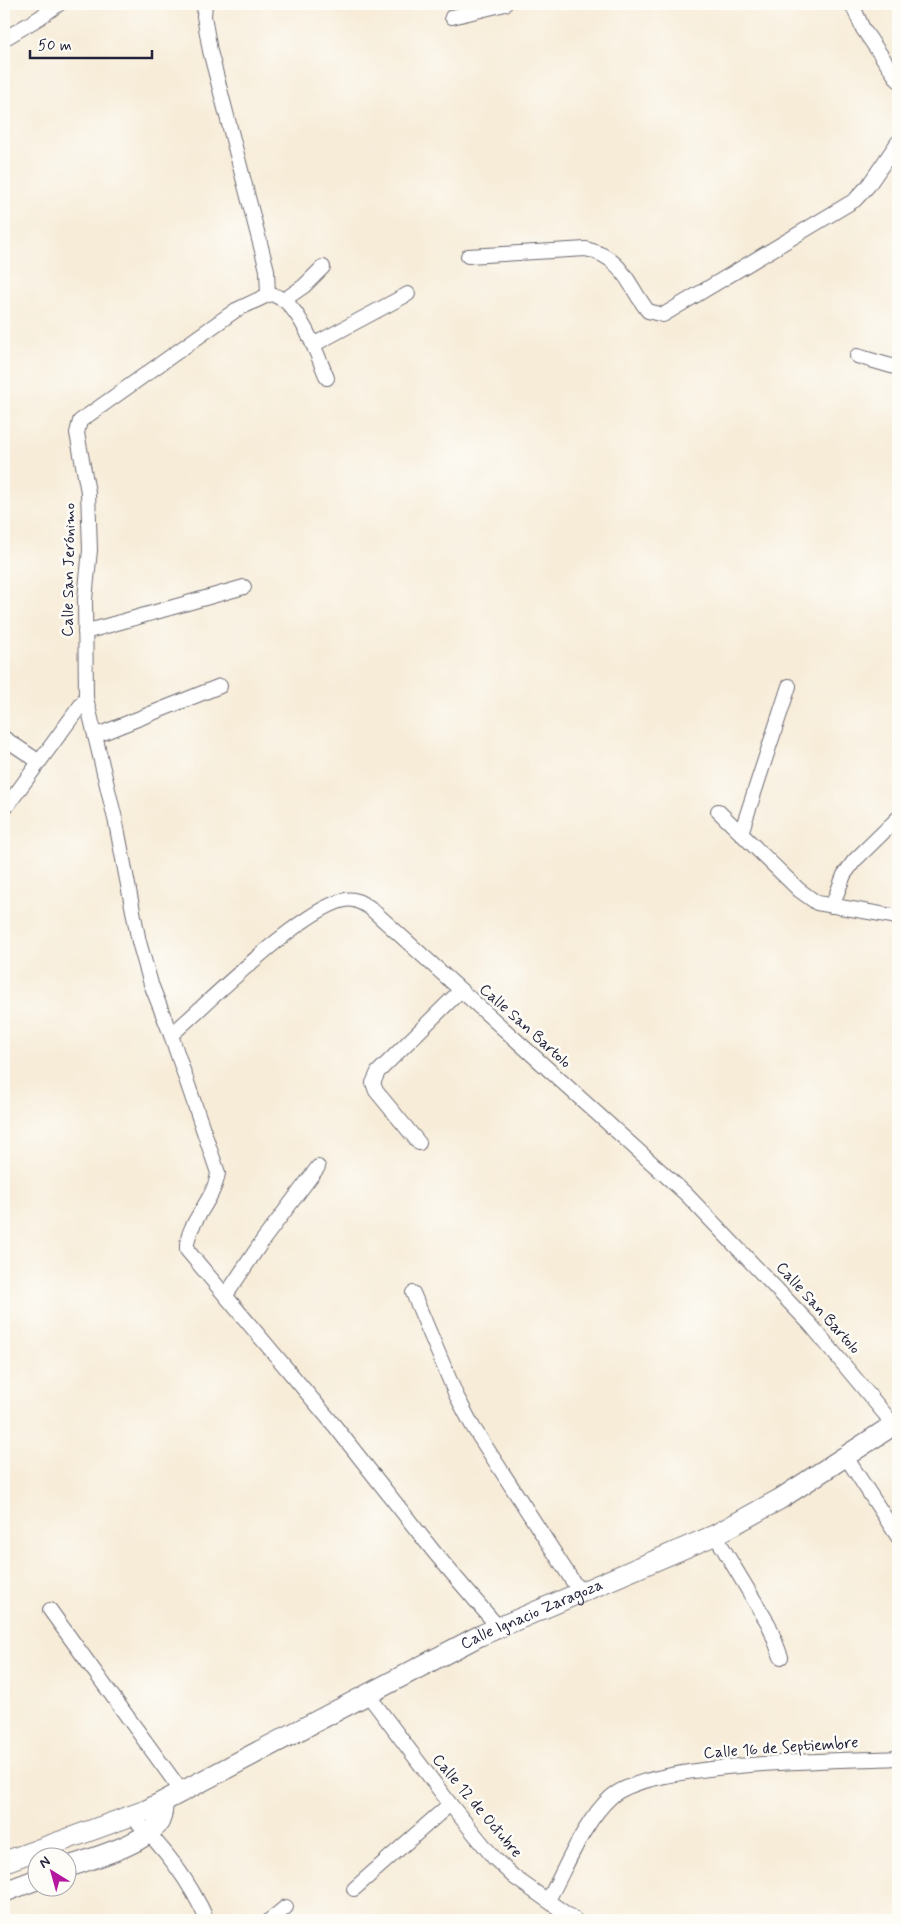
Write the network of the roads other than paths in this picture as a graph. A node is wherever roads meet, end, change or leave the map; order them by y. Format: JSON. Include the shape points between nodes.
{"nodes":[{"id":1,"x":59,"y":4,"type":"edge"},
{"id":2,"x":205,"y":4,"type":"edge"},
{"id":3,"x":505,"y":4,"type":"edge"},
{"id":4,"x":852,"y":4,"type":"edge"},
{"id":5,"x":452,"y":18,"type":"dead end"},
{"id":6,"x":4,"y":39,"type":"edge"},
{"id":7,"x":898,"y":80,"type":"edge"},
{"id":8,"x":898,"y":142,"type":"edge"},
{"id":9,"x":468,"y":256,"type":"dead end"},
{"id":10,"x":323,"y":267,"type":"dead end"},
{"id":11,"x":408,"y":294,"type":"dead end"},
{"id":12,"x":268,"y":295,"type":"junction"},
{"id":13,"x":284,"y":300,"type":"junction"},
{"id":14,"x":313,"y":345,"type":"junction"},
{"id":15,"x":857,"y":356,"type":"dead end"},
{"id":16,"x":898,"y":368,"type":"edge"},
{"id":17,"x":327,"y":378,"type":"dead end"},
{"id":18,"x":244,"y":587,"type":"dead end"},
{"id":19,"x":86,"y":632,"type":"junction"},
{"id":20,"x":220,"y":686,"type":"dead end"},
{"id":21,"x":789,"y":686,"type":"dead end"},
{"id":22,"x":86,"y":698,"type":"junction"},
{"id":23,"x":95,"y":736,"type":"junction"},
{"id":24,"x":4,"y":738,"type":"edge"},
{"id":25,"x":38,"y":760,"type":"junction"},
{"id":26,"x":4,"y":810,"type":"edge"},
{"id":27,"x":718,"y":811,"type":"dead end"},
{"id":28,"x":898,"y":818,"type":"edge"},
{"id":29,"x":741,"y":832,"type":"junction"},
{"id":30,"x":832,"y":906,"type":"junction"},
{"id":31,"x":898,"y":917,"type":"edge"},
{"id":32,"x":460,"y":991,"type":"junction"},
{"id":33,"x":172,"y":1035,"type":"junction"},
{"id":34,"x":419,"y":1143,"type":"dead end"},
{"id":35,"x":318,"y":1167,"type":"dead end"},
{"id":36,"x":414,"y":1293,"type":"dead end"},
{"id":37,"x":226,"y":1295,"type":"junction"},
{"id":38,"x":896,"y":1423,"type":"edge"},
{"id":39,"x":846,"y":1457,"type":"junction"},
{"id":40,"x":715,"y":1535,"type":"junction"},
{"id":41,"x":898,"y":1537,"type":"edge"},
{"id":42,"x":581,"y":1594,"type":"junction"},
{"id":43,"x":50,"y":1610,"type":"dead end"},
{"id":44,"x":499,"y":1628,"type":"junction"},
{"id":45,"x":782,"y":1658,"type":"dead end"},
{"id":46,"x":368,"y":1696,"type":"junction"},
{"id":47,"x":898,"y":1758,"type":"edge"},
{"id":48,"x":182,"y":1792,"type":"junction"},
{"id":49,"x":163,"y":1803,"type":"junction"},
{"id":50,"x":450,"y":1804,"type":"junction"},
{"id":51,"x":132,"y":1816,"type":"junction"},
{"id":52,"x":155,"y":1838,"type":"junction"},
{"id":53,"x":4,"y":1862,"type":"edge"},
{"id":54,"x":78,"y":1863,"type":"edge"},
{"id":55,"x":28,"y":1883,"type":"edge"},
{"id":56,"x":354,"y":1889,"type":"dead end"},
{"id":57,"x":4,"y":1892,"type":"edge"},
{"id":58,"x":548,"y":1900,"type":"junction"},
{"id":59,"x":286,"y":1907,"type":"dead end"},
{"id":60,"x":206,"y":1920,"type":"edge"},
{"id":61,"x":270,"y":1920,"type":"edge"},
{"id":62,"x":575,"y":1920,"type":"edge"}],
"edges":[{"from":1,"to":6,"type":"street"},
{"from":2,"to":12,"type":"street","via":[[210,51],[267,270]]},
{"from":3,"to":5,"type":"street"},
{"from":4,"to":7,"type":"street","via":[[867,36]]},
{"from":8,"to":9,"type":"street","via":[[855,200],[664,315],[648,311],[618,266],[599,252],[586,249]]},
{"from":10,"to":13,"type":"street"},
{"from":11,"to":14,"type":"street"},
{"from":12,"to":13,"type":"street"},
{"from":12,"to":19,"type":"street","name":"Calle San Jerónimo","via":[[236,310],[80,421],[77,433],[88,492],[90,550],[86,575]]},
{"from":13,"to":14,"type":"street","via":[[291,306]]},
{"from":14,"to":17,"type":"street"},
{"from":15,"to":16,"type":"street"},
{"from":18,"to":19,"type":"street"},
{"from":19,"to":22,"type":"street","name":"Calle San Jerónimo"},
{"from":20,"to":23,"type":"street"},
{"from":21,"to":29,"type":"street"},
{"from":22,"to":23,"type":"street","name":"Calle San Jerónimo"},
{"from":22,"to":25,"type":"street"},
{"from":23,"to":33,"type":"street","name":"Calle San Jerónimo","via":[[139,942],[150,984]]},
{"from":24,"to":25,"type":"street"},
{"from":25,"to":26,"type":"street"},
{"from":27,"to":29,"type":"street"},
{"from":28,"to":30,"type":"street","via":[[854,861],[844,875]]},
{"from":29,"to":30,"type":"street","via":[[806,896],[816,903]]},
{"from":30,"to":31,"type":"street"},
{"from":32,"to":33,"type":"street","name":"Calle San Bartolo","via":[[369,908],[356,900],[346,900],[316,912],[290,932]]},
{"from":32,"to":34,"type":"street","via":[[378,1072],[373,1083]]},
{"from":32,"to":38,"type":"street","name":"Calle San Bartolo","via":[[686,1194],[805,1318]]},
{"from":33,"to":37,"type":"street","via":[[218,1173],[213,1193],[189,1233],[187,1250]]},
{"from":35,"to":37,"type":"street"},
{"from":36,"to":42,"type":"street","via":[[456,1395],[473,1427]]},
{"from":37,"to":44,"type":"street"},
{"from":38,"to":39,"type":"street","name":"Calle Ignacio Zaragoza"},
{"from":39,"to":40,"type":"street","name":"Calle Ignacio Zaragoza"},
{"from":39,"to":41,"type":"street"},
{"from":40,"to":42,"type":"street","name":"Calle Ignacio Zaragoza"},
{"from":40,"to":45,"type":"street","via":[[769,1625]]},
{"from":42,"to":44,"type":"street","name":"Calle Ignacio Zaragoza"},
{"from":43,"to":48,"type":"street"},
{"from":44,"to":46,"type":"street","name":"Calle Ignacio Zaragoza"},
{"from":46,"to":48,"type":"street","name":"Calle Ignacio Zaragoza"},
{"from":46,"to":50,"type":"street","name":"Calle 12 de Octubre"},
{"from":47,"to":58,"type":"street","name":"Calle 16 de Septiembre","via":[[719,1767],[646,1780],[627,1787],[612,1796],[600,1810]]},
{"from":48,"to":49,"type":"street","name":"Calle Ignacio Zaragoza"},
{"from":49,"to":51,"type":"street","name":"Calle Ignacio Zaragoza"},
{"from":49,"to":52,"type":"street"},
{"from":50,"to":56,"type":"street"},
{"from":50,"to":58,"type":"street","name":"Calle 12 de Octubre","via":[[494,1858],[514,1877]]},
{"from":51,"to":52,"type":"street"},
{"from":51,"to":53,"type":"street","name":"Calle Ignacio Zaragoza"},
{"from":52,"to":54,"type":"street"},
{"from":52,"to":60,"type":"street","via":[[184,1876]]},
{"from":55,"to":57,"type":"street"},
{"from":58,"to":62,"type":"street","name":"Calle 12 de Octubre"},
{"from":59,"to":61,"type":"street"}]}
